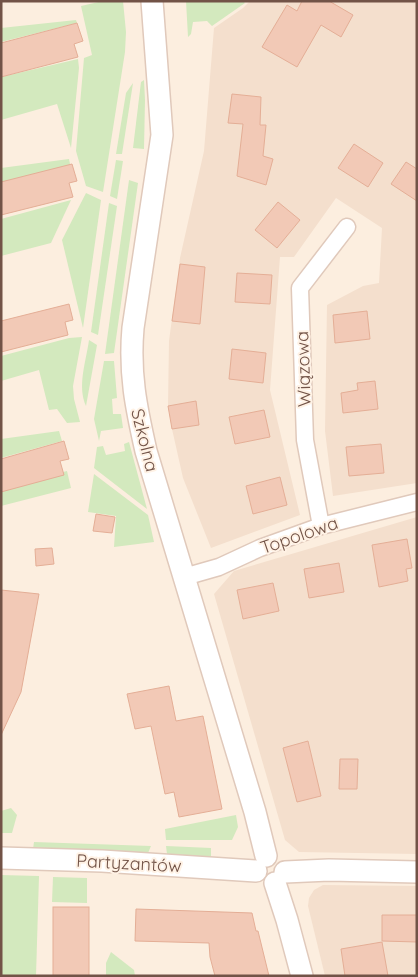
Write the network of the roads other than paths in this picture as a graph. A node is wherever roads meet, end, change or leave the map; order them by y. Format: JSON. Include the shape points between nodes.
{"nodes":[{"id":1,"x":153,"y":4,"type":"edge"},
{"id":2,"x":347,"y":227,"type":"dead end"},
{"id":3,"x":417,"y":502,"type":"edge"},
{"id":4,"x":322,"y":526,"type":"junction"},
{"id":5,"x":184,"y":577,"type":"junction"},
{"id":6,"x":1,"y":858,"type":"edge"},
{"id":7,"x":261,"y":863,"type":"junction"},
{"id":8,"x":417,"y":872,"type":"edge"},
{"id":9,"x":280,"y":878,"type":"junction"},
{"id":10,"x":302,"y":976,"type":"edge"}],
"edges":[{"from":1,"to":5,"type":"street","name":"Szkolna","via":[[162,136],[133,328],[131,370],[146,450]]},
{"from":2,"to":4,"type":"street","name":"Wiązowa","via":[[300,288],[305,440]]},
{"from":3,"to":4,"type":"street","name":"Topolowa"},
{"from":4,"to":5,"type":"street","name":"Topolowa","via":[[260,548],[218,568]]},
{"from":5,"to":7,"type":"street","name":"Szkolna","via":[[255,812]]},
{"from":6,"to":7,"type":"street","name":"Partyzantów"},
{"from":7,"to":9,"type":"street","via":[[258,877],[263,882]]},
{"from":8,"to":9,"type":"street","via":[[329,870]]},
{"from":9,"to":10,"type":"street"}]}
